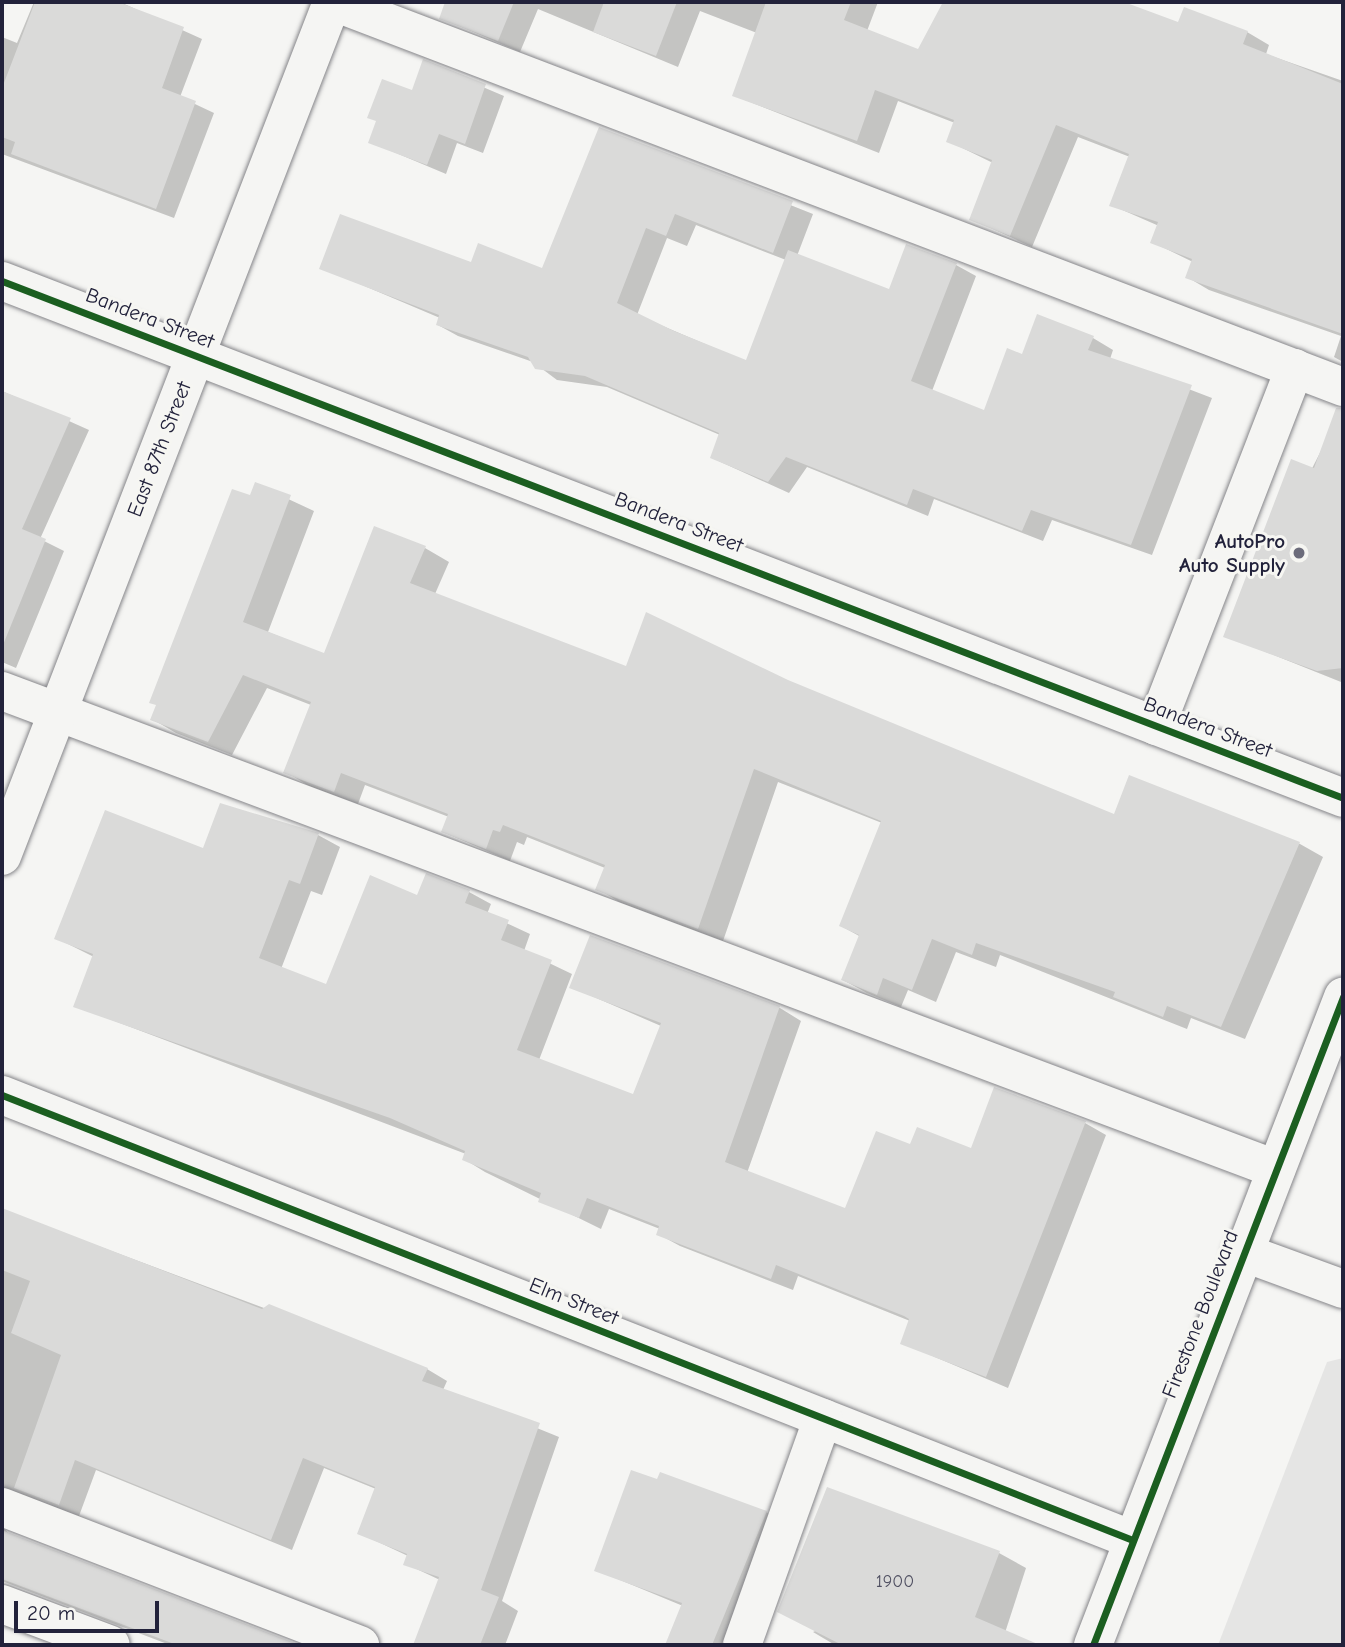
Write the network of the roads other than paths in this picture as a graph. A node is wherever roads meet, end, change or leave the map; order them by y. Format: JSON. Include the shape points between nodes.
{"nodes":[{"id":1,"x":333,"y":2,"type":"edge"},
{"id":2,"x":2,"y":281,"type":"edge"},
{"id":3,"x":196,"y":354,"type":"junction"},
{"id":4,"x":1295,"y":368,"type":"junction"},
{"id":5,"x":1343,"y":387,"type":"edge"},
{"id":6,"x":2,"y":691,"type":"edge"},
{"id":7,"x":57,"y":712,"type":"junction"},
{"id":8,"x":1156,"y":726,"type":"junction"},
{"id":9,"x":1343,"y":798,"type":"edge"},
{"id":10,"x":2,"y":856,"type":"edge"},
{"id":11,"x":1343,"y":997,"type":"edge"},
{"id":12,"x":2,"y":1095,"type":"edge"},
{"id":13,"x":1276,"y":1169,"type":"junction"},
{"id":14,"x":1242,"y":1252,"type":"junction"},
{"id":15,"x":1343,"y":1289,"type":"edge"},
{"id":16,"x":823,"y":1419,"type":"junction"},
{"id":17,"x":2,"y":1507,"type":"edge"},
{"id":18,"x":1133,"y":1540,"type":"junction"},
{"id":19,"x":2,"y":1604,"type":"edge"},
{"id":20,"x":103,"y":1644,"type":"edge"},
{"id":21,"x":360,"y":1645,"type":"edge"},
{"id":22,"x":742,"y":1645,"type":"edge"},
{"id":23,"x":1093,"y":1645,"type":"edge"}],
"edges":[{"from":1,"to":3,"type":"street","name":"East 87th Street"},
{"from":1,"to":4,"type":"street"},
{"from":2,"to":3,"type":"street","name":"Bandera Street"},
{"from":3,"to":7,"type":"street","name":"East 87th Street"},
{"from":3,"to":8,"type":"street","name":"Bandera Street"},
{"from":4,"to":5,"type":"street"},
{"from":4,"to":8,"type":"street"},
{"from":6,"to":7,"type":"street"},
{"from":7,"to":10,"type":"street","name":"East 87th Street"},
{"from":7,"to":13,"type":"street"},
{"from":8,"to":9,"type":"street","name":"Bandera Street"},
{"from":11,"to":13,"type":"street","name":"Firestone Boulevard"},
{"from":12,"to":16,"type":"street","name":"Elm Street"},
{"from":13,"to":14,"type":"street","name":"Firestone Boulevard"},
{"from":14,"to":15,"type":"street"},
{"from":14,"to":18,"type":"street","name":"Firestone Boulevard"},
{"from":16,"to":18,"type":"street","name":"Elm Street"},
{"from":16,"to":22,"type":"street"},
{"from":17,"to":21,"type":"street"},
{"from":18,"to":23,"type":"street","name":"Firestone Boulevard"},
{"from":19,"to":20,"type":"street"}]}
